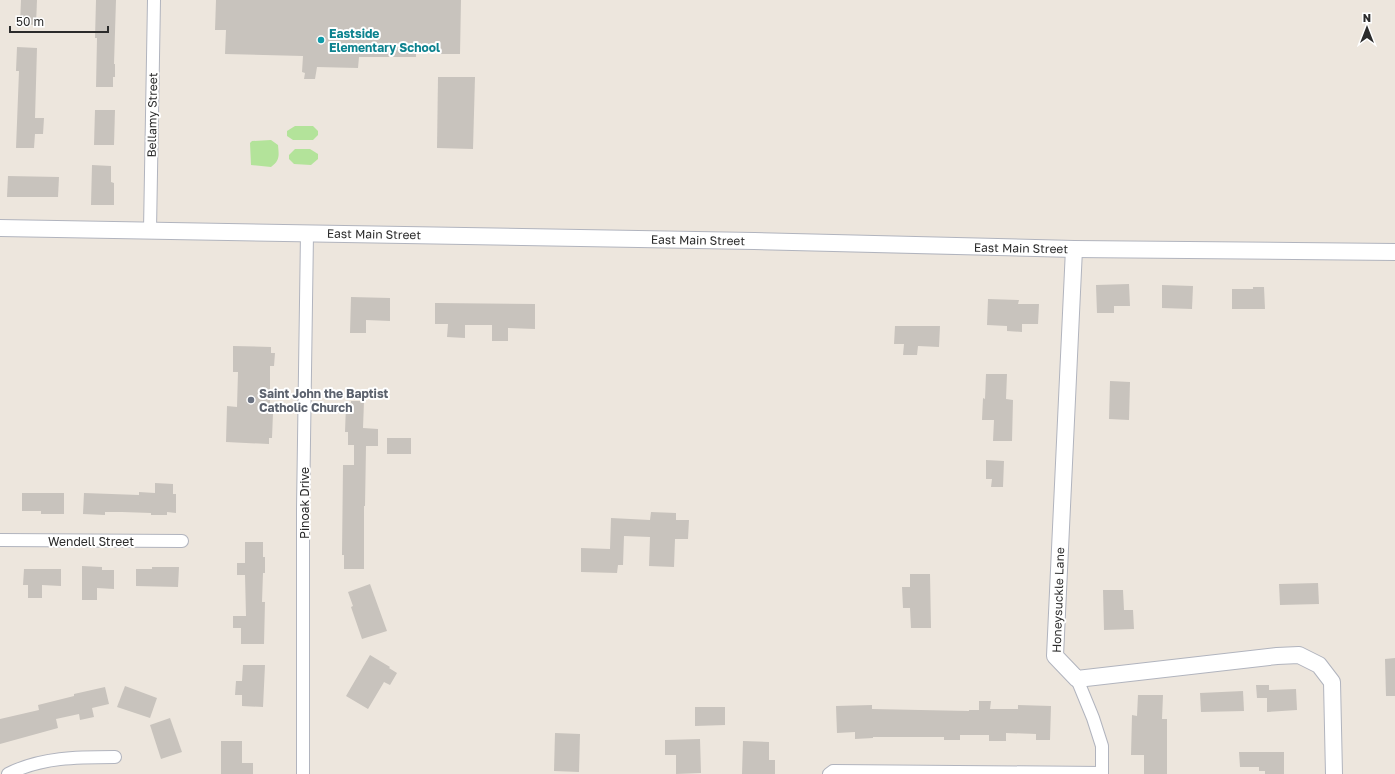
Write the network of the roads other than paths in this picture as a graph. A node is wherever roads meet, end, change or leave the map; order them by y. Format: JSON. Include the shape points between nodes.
{"nodes":[{"id":1,"x":154,"y":0,"type":"edge"},
{"id":2,"x":0,"y":228,"type":"edge"},
{"id":3,"x":150,"y":230,"type":"junction"},
{"id":4,"x":307,"y":233,"type":"junction"},
{"id":5,"x":1074,"y":249,"type":"junction"},
{"id":6,"x":1395,"y":252,"type":"edge"},
{"id":7,"x":0,"y":540,"type":"edge"},
{"id":8,"x":182,"y":541,"type":"dead end"},
{"id":9,"x":1077,"y":679,"type":"junction"},
{"id":10,"x":115,"y":757,"type":"dead end"},
{"id":11,"x":1102,"y":773,"type":"edge"},
{"id":12,"x":8,"y":774,"type":"edge"},
{"id":13,"x":303,"y":774,"type":"edge"},
{"id":14,"x":829,"y":774,"type":"edge"},
{"id":15,"x":1334,"y":774,"type":"edge"}],
"edges":[{"from":1,"to":3,"type":"street","name":"Bellamy Street"},
{"from":2,"to":3,"type":"street","name":"East Main Street"},
{"from":3,"to":4,"type":"street","name":"East Main Street"},
{"from":4,"to":5,"type":"street","name":"East Main Street"},
{"from":4,"to":13,"type":"street","name":"Pinoak Drive"},
{"from":5,"to":6,"type":"street","name":"East Main Street"},
{"from":5,"to":9,"type":"street","name":"Honeysuckle Lane","via":[[1055,656]]},
{"from":7,"to":8,"type":"street","name":"Wendell Street"},
{"from":9,"to":11,"type":"street","via":[[1102,746]]},
{"from":9,"to":15,"type":"street","via":[[1233,660],[1298,655],[1319,665],[1332,682]]},
{"from":10,"to":12,"type":"street","via":[[68,758],[41,762]]},
{"from":11,"to":14,"type":"street","via":[[833,771]]}]}
